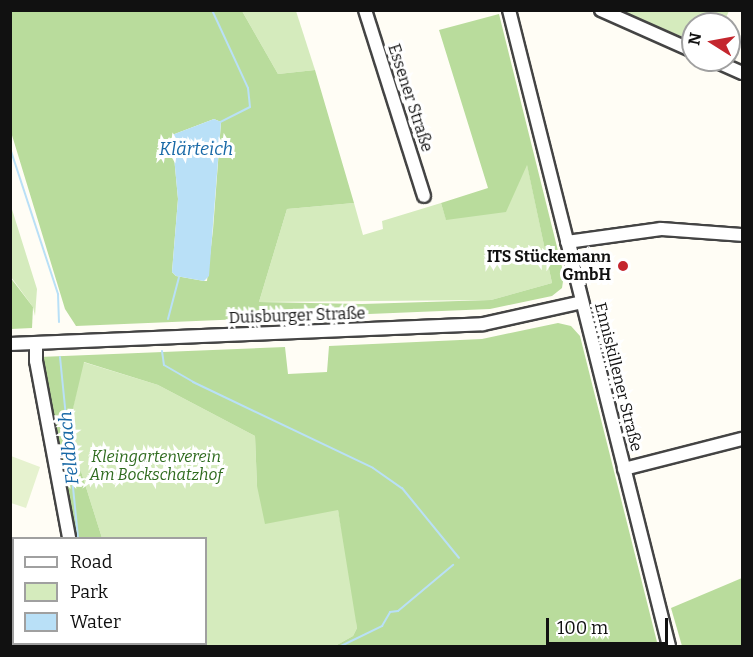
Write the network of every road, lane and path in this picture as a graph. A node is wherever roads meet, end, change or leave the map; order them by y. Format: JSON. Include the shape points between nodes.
{"nodes":[{"id":1,"x":365,"y":10,"type":"edge"},
{"id":2,"x":509,"y":10,"type":"edge"},
{"id":3,"x":601,"y":10,"type":"edge"},
{"id":4,"x":681,"y":46,"type":"edge"},
{"id":5,"x":424,"y":196,"type":"dead end"},
{"id":6,"x":742,"y":235,"type":"edge"},
{"id":7,"x":567,"y":242,"type":"junction"},
{"id":8,"x":582,"y":302,"type":"junction"},
{"id":9,"x":36,"y":343,"type":"junction"},
{"id":10,"x":10,"y":344,"type":"edge"},
{"id":11,"x":742,"y":439,"type":"edge"},
{"id":12,"x":624,"y":469,"type":"junction"},
{"id":13,"x":69,"y":537,"type":"edge"},
{"id":14,"x":669,"y":646,"type":"edge"}],
"edges":[{"from":1,"to":5,"type":"street","name":"Essener Straße"},
{"from":2,"to":7,"type":"street","name":"Enniskillener Straße"},
{"from":3,"to":4,"type":"street"},
{"from":6,"to":7,"type":"street","via":[[661,229]]},
{"from":7,"to":8,"type":"street","name":"Enniskillener Straße"},
{"from":8,"to":9,"type":"street","name":"Duisburger Straße","via":[[483,324]]},
{"from":8,"to":12,"type":"street","name":"Enniskillener Straße"},
{"from":9,"to":10,"type":"street","name":"Duisburger Straße"},
{"from":9,"to":13,"type":"street","via":[[36,361]]},
{"from":11,"to":12,"type":"street"},
{"from":12,"to":14,"type":"street","name":"Enniskillener Straße"}]}
